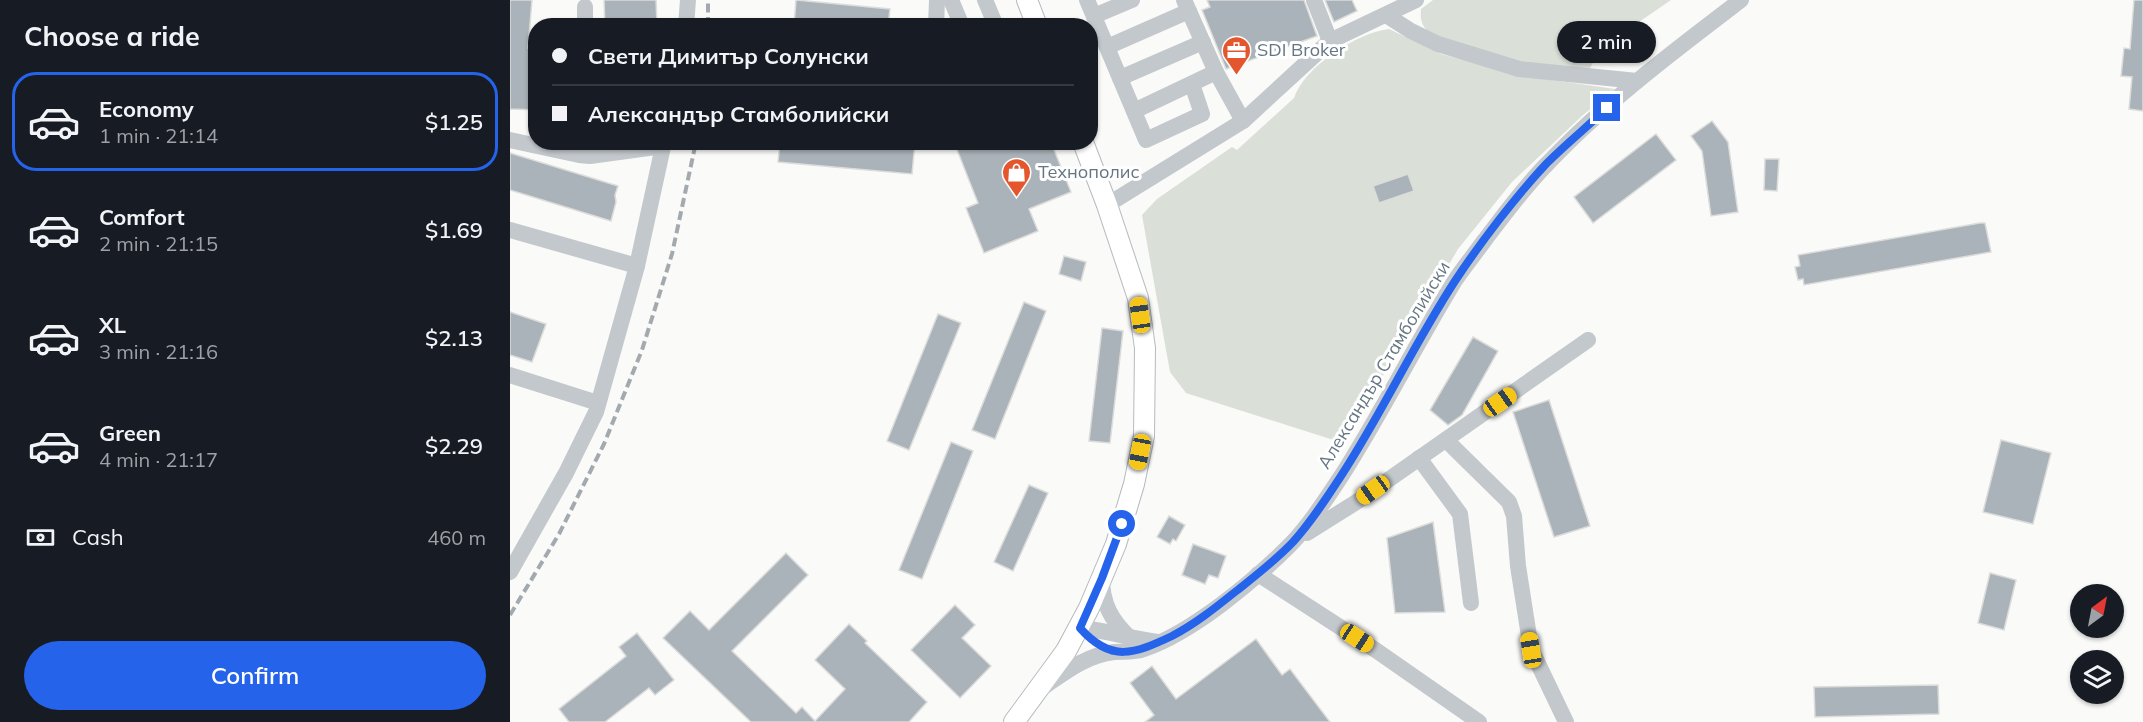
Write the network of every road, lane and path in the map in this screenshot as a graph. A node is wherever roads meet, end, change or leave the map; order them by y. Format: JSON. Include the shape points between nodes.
{"nodes":[{"id":1,"x":688,"y":0,"type":"edge"},
{"id":2,"x":937,"y":0,"type":"edge"},
{"id":3,"x":951,"y":0,"type":"edge"},
{"id":4,"x":985,"y":0,"type":"edge"},
{"id":5,"x":1028,"y":0,"type":"edge"},
{"id":6,"x":1087,"y":0,"type":"edge"},
{"id":7,"x":1132,"y":0,"type":"edge"},
{"id":8,"x":1314,"y":0,"type":"edge"},
{"id":9,"x":1416,"y":0,"type":"edge"},
{"id":10,"x":1741,"y":0,"type":"edge"},
{"id":11,"x":1186,"y":6,"type":"edge"},
{"id":12,"x":585,"y":7,"type":"dead end"},
{"id":13,"x":1386,"y":15,"type":"junction"},
{"id":14,"x":1094,"y":16,"type":"joint"},
{"id":15,"x":585,"y":18,"type":"edge"},
{"id":16,"x":687,"y":18,"type":"edge"},
{"id":17,"x":936,"y":18,"type":"edge"},
{"id":18,"x":959,"y":18,"type":"edge"},
{"id":19,"x":993,"y":18,"type":"edge"},
{"id":20,"x":1034,"y":18,"type":"edge"},
{"id":21,"x":1098,"y":26,"type":"edge"},
{"id":22,"x":1330,"y":41,"type":"junction"},
{"id":23,"x":1203,"y":42,"type":"junction"},
{"id":24,"x":1107,"y":47,"type":"junction"},
{"id":25,"x":1216,"y":72,"type":"junction"},
{"id":26,"x":1120,"y":78,"type":"junction"},
{"id":27,"x":1637,"y":81,"type":"junction"},
{"id":28,"x":1192,"y":84,"type":"junction"},
{"id":29,"x":1134,"y":111,"type":"junction"},
{"id":30,"x":1243,"y":121,"type":"junction"},
{"id":31,"x":510,"y":140,"type":"edge"},
{"id":32,"x":528,"y":144,"type":"edge"},
{"id":33,"x":556,"y":150,"type":"edge"},
{"id":34,"x":588,"y":150,"type":"edge"},
{"id":35,"x":662,"y":150,"type":"edge"},
{"id":36,"x":1086,"y":150,"type":"edge"},
{"id":37,"x":1107,"y":205,"type":"junction"},
{"id":38,"x":510,"y":230,"type":"edge"},
{"id":39,"x":637,"y":266,"type":"junction"},
{"id":40,"x":1588,"y":340,"type":"dead end"},
{"id":41,"x":510,"y":375,"type":"edge"},
{"id":42,"x":598,"y":404,"type":"junction"},
{"id":43,"x":1446,"y":440,"type":"junction"},
{"id":44,"x":1419,"y":458,"type":"junction"},
{"id":45,"x":1293,"y":542,"type":"junction"},
{"id":46,"x":510,"y":572,"type":"edge"},
{"id":47,"x":1258,"y":574,"type":"junction"},
{"id":48,"x":1102,"y":578,"type":"junction"},
{"id":49,"x":1471,"y":603,"type":"dead end"},
{"id":50,"x":1080,"y":628,"type":"junction"},
{"id":51,"x":1130,"y":638,"type":"junction"},
{"id":52,"x":1159,"y":642,"type":"junction"},
{"id":53,"x":1114,"y":652,"type":"junction"},
{"id":54,"x":1038,"y":691,"type":"junction"},
{"id":55,"x":1448,"y":702,"type":"junction"},
{"id":56,"x":1014,"y":722,"type":"edge"},
{"id":57,"x":1462,"y":722,"type":"edge"},
{"id":58,"x":1479,"y":722,"type":"edge"},
{"id":59,"x":1566,"y":722,"type":"edge"}],
"edges":[{"from":1,"to":16,"type":"street"},
{"from":2,"to":17,"type":"street"},
{"from":3,"to":18,"type":"street"},
{"from":4,"to":19,"type":"street"},
{"from":5,"to":20,"type":"main road"},
{"from":6,"to":14,"type":"street"},
{"from":7,"to":14,"type":"street"},
{"from":8,"to":22,"type":"street"},
{"from":9,"to":13,"type":"street"},
{"from":10,"to":27,"type":"street","name":"Александър Стамболийски"},
{"from":11,"to":23,"type":"street"},
{"from":11,"to":24,"type":"street"},
{"from":12,"to":15,"type":"street"},
{"from":13,"to":22,"type":"street"},
{"from":13,"to":27,"type":"street","via":[[1438,44],[1520,69]]},
{"from":21,"to":24,"type":"street"},
{"from":22,"to":30,"type":"street"},
{"from":23,"to":25,"type":"street"},
{"from":23,"to":26,"type":"street"},
{"from":24,"to":26,"type":"street"},
{"from":25,"to":28,"type":"street"},
{"from":25,"to":30,"type":"street"},
{"from":26,"to":29,"type":"street"},
{"from":27,"to":45,"type":"street","name":"Александър Стамболийски","via":[[1547,163],[1455,280],[1355,455]]},
{"from":28,"to":29,"type":"street"},
{"from":28,"to":29,"type":"street","via":[[1202,114],[1146,140]]},
{"from":30,"to":37,"type":"street"},
{"from":31,"to":32,"type":"street"},
{"from":33,"to":34,"type":"street","via":[[579,155]]},
{"from":35,"to":39,"type":"street"},
{"from":36,"to":37,"type":"main road"},
{"from":37,"to":48,"type":"main road","via":[[1138,298],[1146,389],[1144,436],[1134,484]]},
{"from":38,"to":39,"type":"street"},
{"from":39,"to":42,"type":"street"},
{"from":40,"to":43,"type":"street"},
{"from":41,"to":42,"type":"street"},
{"from":42,"to":46,"type":"street","via":[[566,472]]},
{"from":43,"to":44,"type":"street"},
{"from":43,"to":59,"type":"street","via":[[1509,502],[1531,650]]},
{"from":44,"to":45,"type":"street"},
{"from":44,"to":49,"type":"street","via":[[1460,514]]},
{"from":45,"to":47,"type":"street","name":"Александър Стамболийски"},
{"from":47,"to":52,"type":"street","name":"Александър Стамболийски","via":[[1209,613]]},
{"from":47,"to":55,"type":"street"},
{"from":48,"to":50,"type":"main road"},
{"from":48,"to":51,"type":"street","via":[[1102,595],[1111,618]]},
{"from":50,"to":51,"type":"street"},
{"from":50,"to":53,"type":"street","via":[[1089,639]]},
{"from":50,"to":54,"type":"main road"},
{"from":51,"to":52,"type":"street"},
{"from":52,"to":53,"type":"street","name":"Александър Стамболийски","via":[[1136,651]]},
{"from":53,"to":54,"type":"street","name":"Александър Стамболийски","via":[[1072,667]]},
{"from":54,"to":56,"type":"main road"},
{"from":55,"to":57,"type":"street"},
{"from":55,"to":58,"type":"street"}]}
